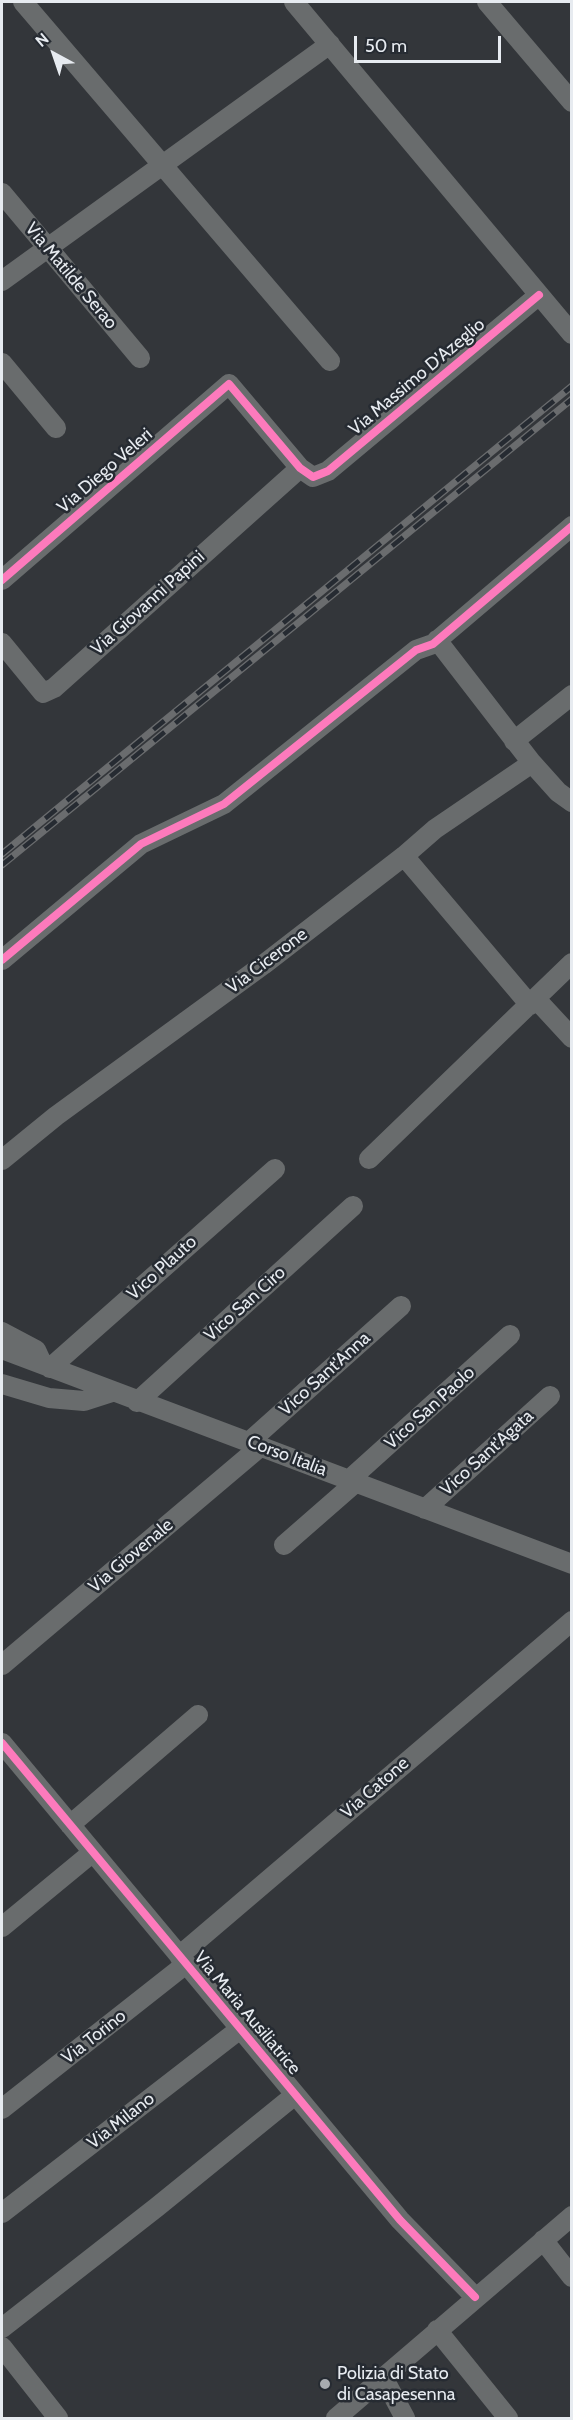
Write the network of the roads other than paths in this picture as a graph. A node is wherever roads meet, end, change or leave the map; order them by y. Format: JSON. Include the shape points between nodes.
{"nodes":[{"id":1,"x":23,"y":2,"type":"edge"},
{"id":2,"x":294,"y":2,"type":"edge"},
{"id":3,"x":487,"y":2,"type":"edge"},
{"id":4,"x":330,"y":44,"type":"junction"},
{"id":5,"x":572,"y":102,"type":"edge"},
{"id":6,"x":162,"y":165,"type":"junction"},
{"id":7,"x":2,"y":193,"type":"edge"},
{"id":8,"x":48,"y":248,"type":"junction"},
{"id":9,"x":2,"y":281,"type":"edge"},
{"id":10,"x":539,"y":295,"type":"junction"},
{"id":11,"x":572,"y":334,"type":"edge"},
{"id":12,"x":140,"y":358,"type":"dead end"},
{"id":13,"x":330,"y":361,"type":"dead end"},
{"id":14,"x":2,"y":363,"type":"edge"},
{"id":15,"x":56,"y":428,"type":"dead end"},
{"id":16,"x":306,"y":472,"type":"junction"},
{"id":17,"x":572,"y":526,"type":"edge"},
{"id":18,"x":2,"y":580,"type":"edge"},
{"id":19,"x":437,"y":640,"type":"junction"},
{"id":20,"x":2,"y":643,"type":"edge"},
{"id":21,"x":572,"y":695,"type":"edge"},
{"id":22,"x":514,"y":741,"type":"junction"},
{"id":23,"x":532,"y":763,"type":"junction"},
{"id":24,"x":572,"y":802,"type":"edge"},
{"id":25,"x":404,"y":856,"type":"junction"},
{"id":26,"x":2,"y":960,"type":"edge"},
{"id":27,"x":572,"y":963,"type":"edge"},
{"id":28,"x":533,"y":1002,"type":"junction"},
{"id":29,"x":572,"y":1038,"type":"edge"},
{"id":30,"x":369,"y":1158,"type":"dead end"},
{"id":31,"x":2,"y":1160,"type":"edge"},
{"id":32,"x":274,"y":1169,"type":"dead end"},
{"id":33,"x":353,"y":1206,"type":"dead end"},
{"id":34,"x":401,"y":1306,"type":"dead end"},
{"id":35,"x":2,"y":1332,"type":"edge"},
{"id":36,"x":510,"y":1335,"type":"dead end"},
{"id":37,"x":2,"y":1349,"type":"edge"},
{"id":38,"x":46,"y":1367,"type":"junction"},
{"id":39,"x":2,"y":1384,"type":"edge"},
{"id":40,"x":112,"y":1392,"type":"junction"},
{"id":41,"x":550,"y":1396,"type":"dead end"},
{"id":42,"x":137,"y":1402,"type":"junction"},
{"id":43,"x":255,"y":1444,"type":"junction"},
{"id":44,"x":352,"y":1481,"type":"junction"},
{"id":45,"x":425,"y":1509,"type":"junction"},
{"id":46,"x":284,"y":1545,"type":"dead end"},
{"id":47,"x":572,"y":1564,"type":"edge"},
{"id":48,"x":572,"y":1621,"type":"edge"},
{"id":49,"x":2,"y":1665,"type":"edge"},
{"id":50,"x":198,"y":1715,"type":"dead end"},
{"id":51,"x":2,"y":1743,"type":"edge"},
{"id":52,"x":70,"y":1825,"type":"junction"},
{"id":53,"x":93,"y":1852,"type":"junction"},
{"id":54,"x":2,"y":1927,"type":"edge"},
{"id":55,"x":183,"y":1960,"type":"junction"},
{"id":56,"x":240,"y":2029,"type":"junction"},
{"id":57,"x":295,"y":2095,"type":"junction"},
{"id":58,"x":2,"y":2109,"type":"edge"},
{"id":59,"x":2,"y":2213,"type":"edge"},
{"id":60,"x":572,"y":2216,"type":"edge"},
{"id":61,"x":543,"y":2240,"type":"junction"},
{"id":62,"x":572,"y":2277,"type":"edge"},
{"id":63,"x":475,"y":2297,"type":"junction"},
{"id":64,"x":2,"y":2328,"type":"edge"},
{"id":65,"x":437,"y":2330,"type":"junction"},
{"id":66,"x":2,"y":2347,"type":"edge"},
{"id":67,"x":383,"y":2377,"type":"junction"},
{"id":68,"x":58,"y":2418,"type":"edge"},
{"id":69,"x":336,"y":2418,"type":"edge"},
{"id":70,"x":405,"y":2418,"type":"edge"},
{"id":71,"x":508,"y":2418,"type":"edge"}],
"edges":[{"from":1,"to":6,"type":"street"},
{"from":2,"to":4,"type":"street"},
{"from":3,"to":5,"type":"street"},
{"from":4,"to":6,"type":"street"},
{"from":4,"to":10,"type":"street"},
{"from":6,"to":8,"type":"street"},
{"from":6,"to":13,"type":"street"},
{"from":7,"to":8,"type":"street","name":"Via Matilde Serao"},
{"from":8,"to":9,"type":"street"},
{"from":8,"to":12,"type":"street","name":"Via Matilde Serao"},
{"from":10,"to":11,"type":"street"},
{"from":10,"to":16,"type":"street","name":"Via Massimo D'Azeglio","via":[[328,471]]},
{"from":14,"to":15,"type":"street"},
{"from":16,"to":18,"type":"street","name":"Via Diego Veleri","via":[[228,384]]},
{"from":16,"to":20,"type":"street","name":"Via Giovanni Papini","via":[[54,688],[43,693]]},
{"from":17,"to":19,"type":"street"},
{"from":19,"to":22,"type":"street"},
{"from":19,"to":26,"type":"street","via":[[416,650],[224,804],[141,844]]},
{"from":21,"to":22,"type":"street"},
{"from":22,"to":23,"type":"street"},
{"from":23,"to":24,"type":"street"},
{"from":23,"to":25,"type":"street","name":"Via Cicerone"},
{"from":25,"to":28,"type":"street"},
{"from":25,"to":31,"type":"street","name":"Via Cicerone"},
{"from":27,"to":28,"type":"street"},
{"from":28,"to":29,"type":"street"},
{"from":28,"to":30,"type":"street"},
{"from":32,"to":38,"type":"street","name":"Vico Plauto"},
{"from":33,"to":42,"type":"street","name":"Vico San Ciro"},
{"from":34,"to":43,"type":"street","name":"Vico Sant'Anna"},
{"from":35,"to":38,"type":"street","via":[[36,1350]]},
{"from":36,"to":44,"type":"street","name":"Vico San Paolo"},
{"from":37,"to":38,"type":"street","name":"Corso Italia"},
{"from":38,"to":40,"type":"street","name":"Corso Italia"},
{"from":39,"to":40,"type":"street","via":[[49,1398],[84,1401]]},
{"from":40,"to":42,"type":"street","name":"Corso Italia"},
{"from":41,"to":45,"type":"street","name":"Vico Sant'Agata"},
{"from":42,"to":43,"type":"street","name":"Corso Italia"},
{"from":43,"to":44,"type":"street","name":"Corso Italia"},
{"from":43,"to":49,"type":"street","name":"Via Giovenale"},
{"from":44,"to":45,"type":"street","name":"Corso Italia"},
{"from":44,"to":46,"type":"street","name":"Vico San Paolo"},
{"from":45,"to":47,"type":"street","name":"Corso Italia"},
{"from":48,"to":55,"type":"street","name":"Via Catone"},
{"from":50,"to":52,"type":"street"},
{"from":51,"to":52,"type":"street","name":"Via Maria Ausiliatrice"},
{"from":52,"to":53,"type":"street","name":"Via Maria Ausiliatrice"},
{"from":53,"to":54,"type":"street"},
{"from":53,"to":55,"type":"street","name":"Via Maria Ausiliatrice"},
{"from":55,"to":56,"type":"street","name":"Via Maria Ausiliatrice"},
{"from":55,"to":58,"type":"street","name":"Via Torino"},
{"from":56,"to":57,"type":"street","name":"Via Maria Ausiliatrice"},
{"from":56,"to":59,"type":"street","name":"Via Milano"},
{"from":57,"to":63,"type":"street","name":"Via Maria Ausiliatrice","via":[[400,2220]]},
{"from":57,"to":64,"type":"street"},
{"from":60,"to":61,"type":"street"},
{"from":61,"to":62,"type":"street"},
{"from":61,"to":63,"type":"street"},
{"from":63,"to":65,"type":"street"},
{"from":65,"to":67,"type":"street"},
{"from":65,"to":71,"type":"street"},
{"from":66,"to":68,"type":"street"},
{"from":67,"to":69,"type":"street"},
{"from":67,"to":70,"type":"street"}]}
